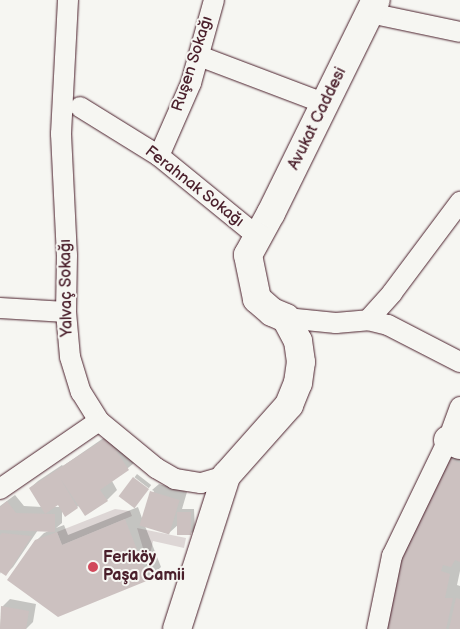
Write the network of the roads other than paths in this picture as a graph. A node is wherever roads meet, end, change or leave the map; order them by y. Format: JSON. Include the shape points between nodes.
{"nodes":[{"id":1,"x":68,"y":0,"type":"edge"},
{"id":2,"x":214,"y":0,"type":"edge"},
{"id":3,"x":373,"y":7,"type":"edge"},
{"id":4,"x":460,"y":32,"type":"edge"},
{"id":5,"x":199,"y":56,"type":"junction"},
{"id":6,"x":326,"y":104,"type":"junction"},
{"id":7,"x":80,"y":107,"type":"dead end"},
{"id":8,"x":159,"y":156,"type":"junction"},
{"id":9,"x":460,"y":202,"type":"edge"},
{"id":10,"x":257,"y":236,"type":"junction"},
{"id":11,"x":0,"y":308,"type":"edge"},
{"id":12,"x":66,"y":312,"type":"junction"},
{"id":13,"x":286,"y":318,"type":"junction"},
{"id":14,"x":368,"y":320,"type":"junction"},
{"id":15,"x":460,"y":362,"type":"edge"},
{"id":16,"x":460,"y":407,"type":"edge"},
{"id":17,"x":99,"y":421,"type":"junction"},
{"id":18,"x":454,"y":443,"type":"edge"},
{"id":19,"x":226,"y":476,"type":"junction"},
{"id":20,"x":0,"y":489,"type":"edge"},
{"id":21,"x":177,"y":629,"type":"edge"},
{"id":22,"x":376,"y":629,"type":"edge"}],
"edges":[{"from":1,"to":12,"type":"street","name":"Yalvaç Sokağı","via":[[61,134],[67,255]]},
{"from":2,"to":5,"type":"street","name":"Ruşen Sokağı"},
{"from":3,"to":4,"type":"street"},
{"from":3,"to":6,"type":"street","name":"Avukat Caddesi"},
{"from":5,"to":6,"type":"street"},
{"from":5,"to":8,"type":"street","name":"Ruşen Sokağı","via":[[191,83]]},
{"from":6,"to":10,"type":"street","name":"Avukat Caddesi"},
{"from":7,"to":8,"type":"street","name":"Ferahnak Sokağı"},
{"from":8,"to":10,"type":"street","name":"Ferahnak Sokağı"},
{"from":9,"to":14,"type":"street","via":[[392,294]]},
{"from":10,"to":13,"type":"street","name":"Avukat Caddesi","via":[[248,255],[257,299],[272,312]]},
{"from":11,"to":12,"type":"street"},
{"from":12,"to":17,"type":"street","name":"Yalvaç Sokağı","via":[[70,357],[81,392]]},
{"from":13,"to":14,"type":"street","via":[[336,323]]},
{"from":13,"to":19,"type":"street","via":[[298,341],[301,362],[298,383],[289,405]]},
{"from":14,"to":15,"type":"street","via":[[388,325]]},
{"from":16,"to":18,"type":"street"},
{"from":17,"to":19,"type":"street","name":"Yalvaç Sokağı","via":[[156,468],[175,479],[201,484]]},
{"from":17,"to":20,"type":"street"},
{"from":18,"to":22,"type":"street","via":[[392,556]]},
{"from":19,"to":21,"type":"street"}]}
